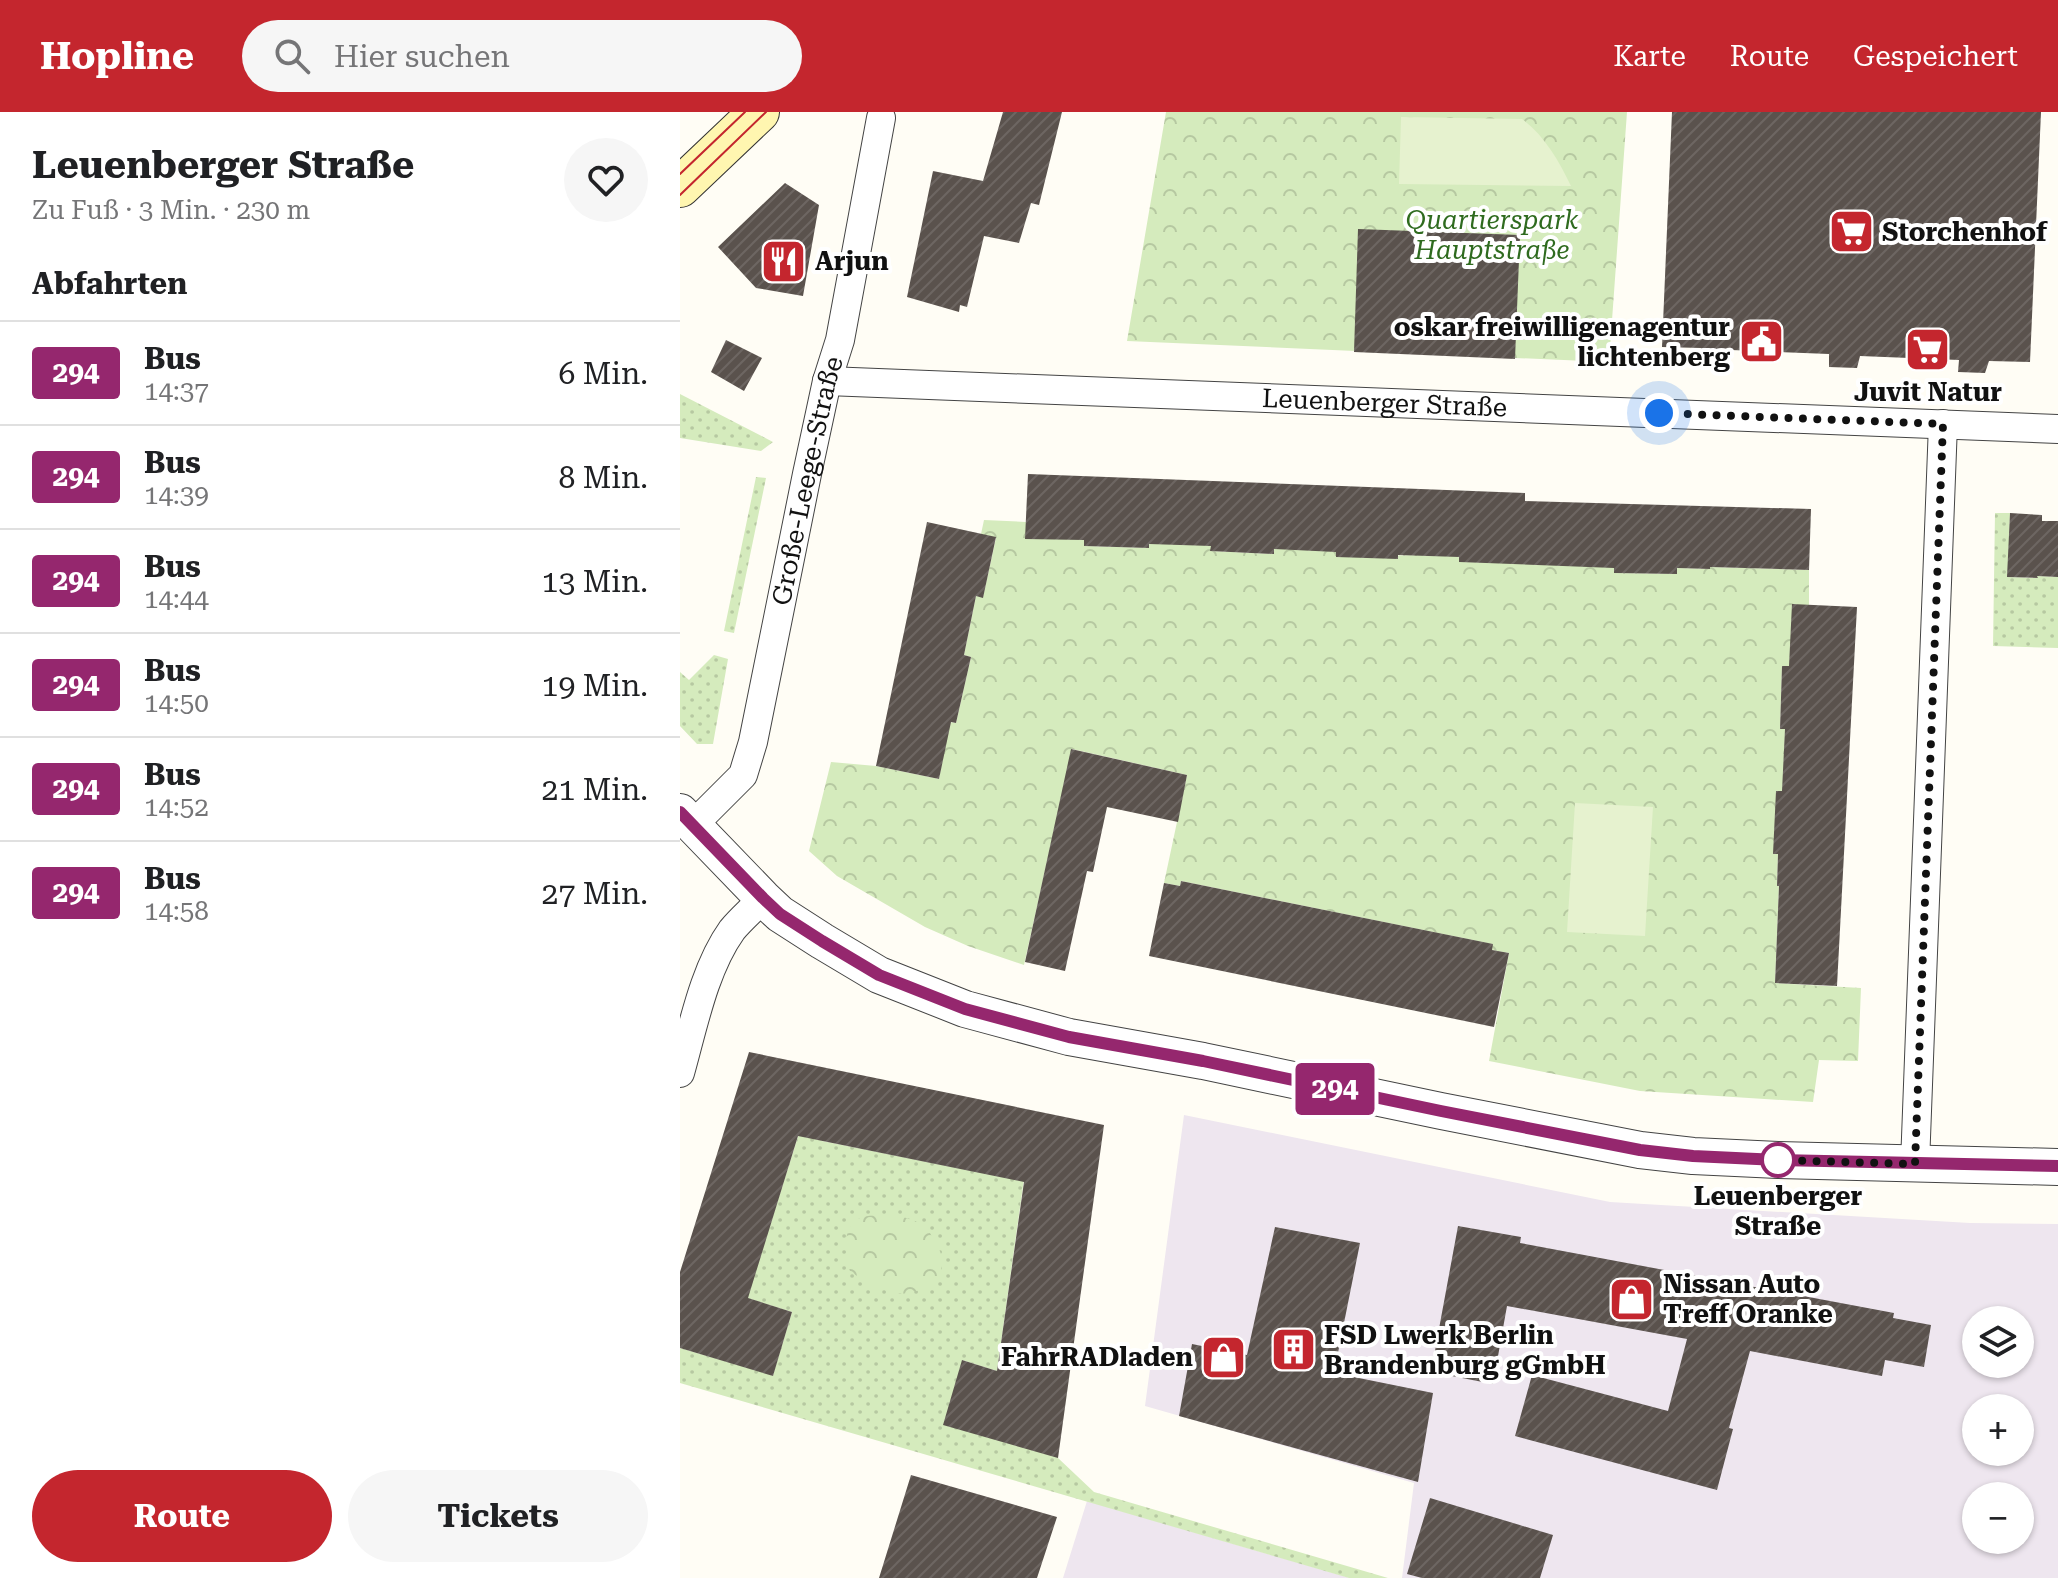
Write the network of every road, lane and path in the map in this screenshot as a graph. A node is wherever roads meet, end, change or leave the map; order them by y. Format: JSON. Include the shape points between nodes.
{"nodes":[{"id":1,"x":759,"y":112,"type":"edge"},
{"id":2,"x":881,"y":118,"type":"dead end"},
{"id":3,"x":680,"y":187,"type":"edge"},
{"id":4,"x":827,"y":381,"type":"junction"},
{"id":5,"x":1943,"y":424,"type":"junction"},
{"id":6,"x":2058,"y":429,"type":"edge"},
{"id":7,"x":686,"y":818,"type":"edge"},
{"id":8,"x":763,"y":898,"type":"junction"},
{"id":9,"x":680,"y":1073,"type":"edge"},
{"id":10,"x":1915,"y":1164,"type":"junction"},
{"id":11,"x":2058,"y":1167,"type":"edge"}],
"edges":[{"from":1,"to":3,"type":"main road"},
{"from":2,"to":4,"type":"street","name":"Große-Leege-Straße","via":[[840,340]]},
{"from":4,"to":5,"type":"street","name":"Leuenberger Straße"},
{"from":4,"to":7,"type":"street","name":"Große-Leege-Straße","via":[[743,775]]},
{"from":5,"to":6,"type":"street","name":"Leuenberger Straße"},
{"from":5,"to":10,"type":"street"},
{"from":7,"to":8,"type":"street"},
{"from":8,"to":9,"type":"street","via":[[733,929],[719,953]]},
{"from":8,"to":10,"type":"street","via":[[811,935],[879,975],[965,1009],[1069,1037],[1640,1150]]},
{"from":10,"to":11,"type":"street"}]}
